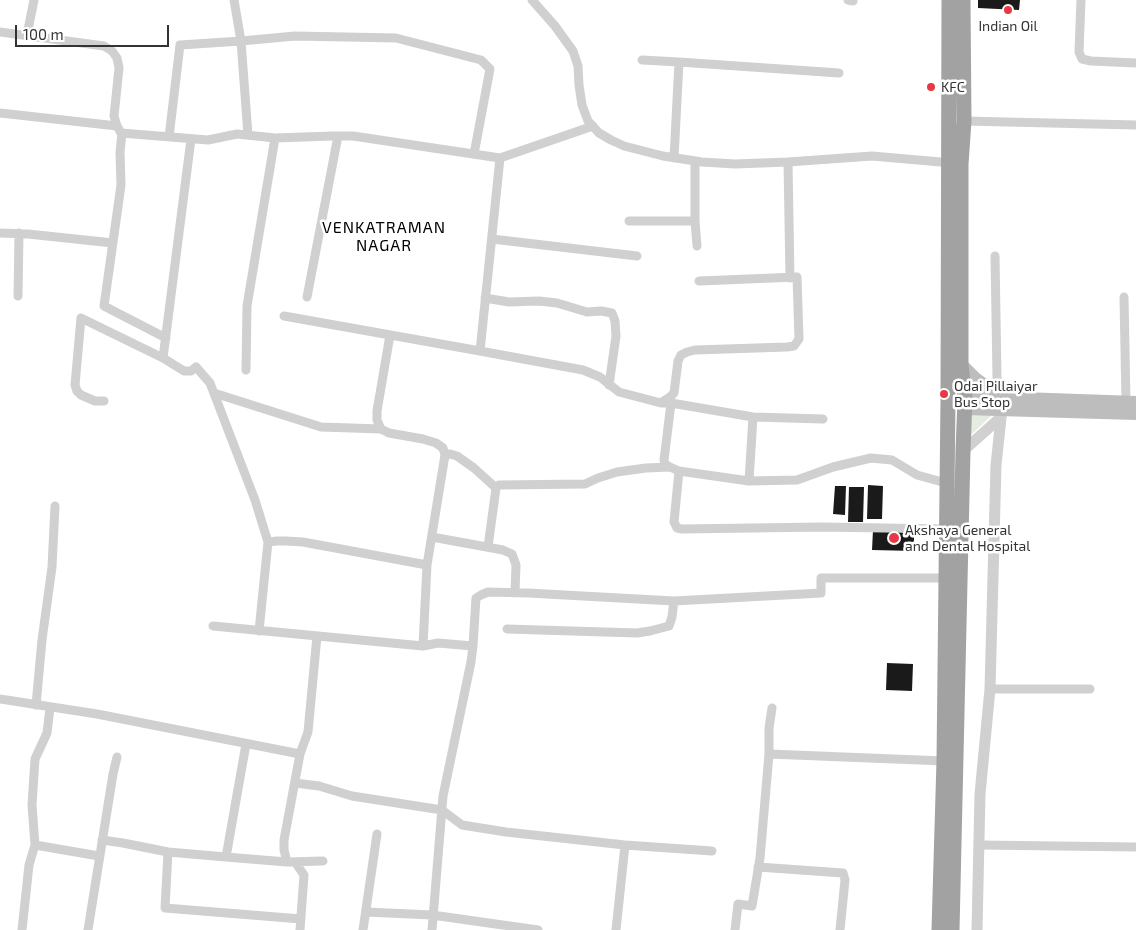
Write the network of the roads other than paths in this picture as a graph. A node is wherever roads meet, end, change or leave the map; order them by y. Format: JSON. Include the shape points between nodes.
{"nodes":[{"id":1,"x":34,"y":0,"type":"edge"},
{"id":2,"x":234,"y":0,"type":"edge"},
{"id":3,"x":532,"y":0,"type":"edge"},
{"id":4,"x":949,"y":0,"type":"edge"},
{"id":5,"x":963,"y":0,"type":"edge"},
{"id":6,"x":1081,"y":0,"type":"edge"},
{"id":7,"x":0,"y":32,"type":"edge"},
{"id":8,"x":26,"y":35,"type":"junction"},
{"id":9,"x":241,"y":41,"type":"junction"},
{"id":10,"x":642,"y":60,"type":"dead end"},
{"id":11,"x":679,"y":62,"type":"junction"},
{"id":12,"x":1136,"y":63,"type":"edge"},
{"id":13,"x":839,"y":73,"type":"dead end"},
{"id":14,"x":0,"y":113,"type":"edge"},
{"id":15,"x":964,"y":121,"type":"junction"},
{"id":16,"x":1136,"y":125,"type":"edge"},
{"id":17,"x":593,"y":126,"type":"junction"},
{"id":18,"x":120,"y":129,"type":"junction"},
{"id":19,"x":248,"y":135,"type":"junction"},
{"id":20,"x":338,"y":136,"type":"junction"},
{"id":21,"x":169,"y":137,"type":"junction"},
{"id":22,"x":275,"y":138,"type":"junction"},
{"id":23,"x":191,"y":139,"type":"junction"},
{"id":24,"x":474,"y":154,"type":"junction"},
{"id":25,"x":500,"y":158,"type":"junction"},
{"id":26,"x":674,"y":158,"type":"junction"},
{"id":27,"x":695,"y":161,"type":"junction"},
{"id":28,"x":788,"y":162,"type":"junction"},
{"id":29,"x":955,"y":163,"type":"junction"},
{"id":30,"x":629,"y":221,"type":"dead end"},
{"id":31,"x":695,"y":221,"type":"junction"},
{"id":32,"x":0,"y":232,"type":"edge"},
{"id":33,"x":19,"y":233,"type":"junction"},
{"id":34,"x":492,"y":239,"type":"junction"},
{"id":35,"x":113,"y":243,"type":"junction"},
{"id":36,"x":697,"y":246,"type":"dead end"},
{"id":37,"x":637,"y":256,"type":"dead end"},
{"id":38,"x":995,"y":256,"type":"dead end"},
{"id":39,"x":790,"y":278,"type":"junction"},
{"id":40,"x":698,"y":281,"type":"dead end"},
{"id":41,"x":18,"y":296,"type":"dead end"},
{"id":42,"x":306,"y":297,"type":"dead end"},
{"id":43,"x":1124,"y":297,"type":"dead end"},
{"id":44,"x":485,"y":298,"type":"junction"},
{"id":45,"x":284,"y":316,"type":"dead end"},
{"id":46,"x":390,"y":335,"type":"junction"},
{"id":47,"x":166,"y":338,"type":"junction"},
{"id":48,"x":480,"y":351,"type":"junction"},
{"id":49,"x":163,"y":358,"type":"junction"},
{"id":50,"x":961,"y":365,"type":"junction"},
{"id":51,"x":246,"y":370,"type":"dead end"},
{"id":52,"x":609,"y":384,"type":"junction"},
{"id":53,"x":214,"y":393,"type":"junction"},
{"id":54,"x":948,"y":398,"type":"junction"},
{"id":55,"x":104,"y":401,"type":"dead end"},
{"id":56,"x":965,"y":401,"type":"junction"},
{"id":57,"x":666,"y":403,"type":"junction"},
{"id":58,"x":1133,"y":406,"type":"edge"},
{"id":59,"x":1001,"y":409,"type":"junction"},
{"id":60,"x":753,"y":417,"type":"junction"},
{"id":61,"x":823,"y":419,"type":"dead end"},
{"id":62,"x":382,"y":429,"type":"junction"},
{"id":63,"x":963,"y":451,"type":"junction"},
{"id":64,"x":445,"y":455,"type":"junction"},
{"id":65,"x":670,"y":468,"type":"junction"},
{"id":66,"x":679,"y":470,"type":"junction"},
{"id":67,"x":749,"y":481,"type":"junction"},
{"id":68,"x":946,"y":483,"type":"junction"},
{"id":69,"x":496,"y":488,"type":"junction"},
{"id":70,"x":56,"y":506,"type":"dead end"},
{"id":71,"x":946,"y":529,"type":"junction"},
{"id":72,"x":432,"y":537,"type":"junction"},
{"id":73,"x":268,"y":542,"type":"junction"},
{"id":74,"x":488,"y":547,"type":"junction"},
{"id":75,"x":427,"y":565,"type":"junction"},
{"id":76,"x":945,"y":578,"type":"junction"},
{"id":77,"x":515,"y":593,"type":"junction"},
{"id":78,"x":674,"y":601,"type":"junction"},
{"id":79,"x":213,"y":626,"type":"dead end"},
{"id":80,"x":507,"y":629,"type":"dead end"},
{"id":81,"x":259,"y":630,"type":"junction"},
{"id":82,"x":317,"y":636,"type":"junction"},
{"id":83,"x":423,"y":646,"type":"junction"},
{"id":84,"x":473,"y":646,"type":"junction"},
{"id":85,"x":990,"y":689,"type":"junction"},
{"id":86,"x":1090,"y":689,"type":"dead end"},
{"id":87,"x":0,"y":699,"type":"edge"},
{"id":88,"x":36,"y":706,"type":"junction"},
{"id":89,"x":50,"y":708,"type":"junction"},
{"id":90,"x":772,"y":708,"type":"dead end"},
{"id":91,"x":246,"y":744,"type":"junction"},
{"id":92,"x":300,"y":754,"type":"junction"},
{"id":93,"x":768,"y":754,"type":"junction"},
{"id":94,"x":117,"y":757,"type":"dead end"},
{"id":95,"x":944,"y":761,"type":"junction"},
{"id":96,"x":295,"y":783,"type":"junction"},
{"id":97,"x":442,"y":810,"type":"junction"},
{"id":98,"x":377,"y":834,"type":"dead end"},
{"id":99,"x":102,"y":840,"type":"junction"},
{"id":100,"x":34,"y":845,"type":"junction"},
{"id":101,"x":625,"y":845,"type":"junction"},
{"id":102,"x":979,"y":845,"type":"junction"},
{"id":103,"x":1136,"y":847,"type":"edge"},
{"id":104,"x":712,"y":851,"type":"dead end"},
{"id":105,"x":168,"y":852,"type":"junction"},
{"id":106,"x":99,"y":856,"type":"junction"},
{"id":107,"x":226,"y":857,"type":"junction"},
{"id":108,"x":323,"y":861,"type":"dead end"},
{"id":109,"x":291,"y":862,"type":"junction"},
{"id":110,"x":758,"y":867,"type":"junction"},
{"id":111,"x":366,"y":912,"type":"junction"},
{"id":112,"x":432,"y":915,"type":"junction"},
{"id":113,"x":301,"y":919,"type":"junction"},
{"id":114,"x":22,"y":930,"type":"edge"},
{"id":115,"x":88,"y":930,"type":"edge"},
{"id":116,"x":300,"y":930,"type":"edge"},
{"id":117,"x":363,"y":930,"type":"edge"},
{"id":118,"x":432,"y":930,"type":"edge"},
{"id":119,"x":538,"y":930,"type":"edge"},
{"id":120,"x":616,"y":930,"type":"edge"},
{"id":121,"x":735,"y":930,"type":"edge"},
{"id":122,"x":840,"y":930,"type":"edge"},
{"id":123,"x":939,"y":930,"type":"edge"},
{"id":124,"x":952,"y":930,"type":"edge"},
{"id":125,"x":977,"y":930,"type":"edge"}],
"edges":[{"from":1,"to":8,"type":"street"},
{"from":2,"to":9,"type":"street"},
{"from":3,"to":17,"type":"street","via":[[573,51],[582,105]]},
{"from":4,"to":29,"type":"highway"},
{"from":5,"to":15,"type":"highway"},
{"from":6,"to":12,"type":"street","via":[[1079,52],[1082,59]]},
{"from":7,"to":8,"type":"street"},
{"from":8,"to":18,"type":"street","via":[[104,46],[112,51],[119,68],[114,116]]},
{"from":9,"to":19,"type":"street"},
{"from":9,"to":21,"type":"street","via":[[180,45]]},
{"from":9,"to":24,"type":"street","via":[[295,36],[396,38],[481,60],[490,69]]},
{"from":10,"to":11,"type":"street"},
{"from":11,"to":13,"type":"street"},
{"from":11,"to":26,"type":"street"},
{"from":14,"to":18,"type":"street"},
{"from":15,"to":16,"type":"street"},
{"from":15,"to":29,"type":"highway"},
{"from":17,"to":25,"type":"street"},
{"from":17,"to":26,"type":"street","via":[[624,146]]},
{"from":18,"to":21,"type":"street"},
{"from":18,"to":35,"type":"street","via":[[121,185]]},
{"from":19,"to":22,"type":"street"},
{"from":19,"to":23,"type":"street"},
{"from":20,"to":22,"type":"street"},
{"from":20,"to":24,"type":"street"},
{"from":20,"to":42,"type":"street"},
{"from":21,"to":23,"type":"street"},
{"from":22,"to":51,"type":"street","via":[[247,306]]},
{"from":23,"to":47,"type":"street"},
{"from":24,"to":25,"type":"street"},
{"from":25,"to":34,"type":"street"},
{"from":26,"to":27,"type":"street"},
{"from":27,"to":28,"type":"street","via":[[735,164]]},
{"from":27,"to":31,"type":"street"},
{"from":28,"to":29,"type":"street","via":[[872,156]]},
{"from":28,"to":39,"type":"street"},
{"from":29,"to":50,"type":"highway"},
{"from":29,"to":54,"type":"highway"},
{"from":30,"to":31,"type":"street"},
{"from":31,"to":36,"type":"street"},
{"from":32,"to":33,"type":"street"},
{"from":33,"to":35,"type":"street"},
{"from":33,"to":41,"type":"street"},
{"from":34,"to":37,"type":"street"},
{"from":34,"to":44,"type":"street"},
{"from":35,"to":47,"type":"street","via":[[104,306]]},
{"from":38,"to":59,"type":"street","via":[[997,377]]},
{"from":39,"to":40,"type":"street"},
{"from":39,"to":57,"type":"street","via":[[797,277],[799,339],[794,346],[687,352],[678,361],[674,392]]},
{"from":43,"to":58,"type":"street"},
{"from":44,"to":48,"type":"street"},
{"from":44,"to":52,"type":"street","via":[[557,303],[588,312],[612,313],[616,336]]},
{"from":45,"to":46,"type":"street"},
{"from":46,"to":48,"type":"street"},
{"from":46,"to":62,"type":"street","via":[[376,411]]},
{"from":47,"to":49,"type":"street"},
{"from":48,"to":52,"type":"street","via":[[584,370]]},
{"from":49,"to":53,"type":"street","via":[[184,371],[196,367]]},
{"from":49,"to":55,"type":"street","via":[[81,318],[75,384],[81,395]]},
{"from":50,"to":56,"type":"highway"},
{"from":50,"to":59,"type":"main road"},
{"from":52,"to":57,"type":"street","via":[[619,392]]},
{"from":53,"to":62,"type":"street","via":[[321,428]]},
{"from":53,"to":73,"type":"street"},
{"from":54,"to":56,"type":"highway"},
{"from":54,"to":68,"type":"highway"},
{"from":56,"to":59,"type":"main road"},
{"from":56,"to":63,"type":"highway"},
{"from":57,"to":60,"type":"street"},
{"from":57,"to":65,"type":"street","via":[[664,460]]},
{"from":58,"to":59,"type":"main road"},
{"from":59,"to":63,"type":"street"},
{"from":59,"to":85,"type":"street","via":[[996,465]]},
{"from":60,"to":61,"type":"street"},
{"from":60,"to":67,"type":"street"},
{"from":62,"to":64,"type":"street","via":[[436,443],[444,448]]},
{"from":63,"to":124,"type":"highway"},
{"from":64,"to":69,"type":"street","via":[[457,456]]},
{"from":64,"to":72,"type":"street"},
{"from":65,"to":66,"type":"street"},
{"from":65,"to":69,"type":"street","via":[[617,472],[585,484],[499,485]]},
{"from":66,"to":67,"type":"street"},
{"from":66,"to":71,"type":"street","via":[[674,522],[682,530]]},
{"from":67,"to":68,"type":"street","via":[[797,480],[871,458],[892,460],[918,475]]},
{"from":68,"to":71,"type":"highway"},
{"from":69,"to":74,"type":"street"},
{"from":70,"to":88,"type":"street"},
{"from":71,"to":76,"type":"highway"},
{"from":72,"to":74,"type":"street"},
{"from":72,"to":75,"type":"street"},
{"from":73,"to":75,"type":"street","via":[[303,542]]},
{"from":73,"to":81,"type":"street"},
{"from":74,"to":77,"type":"street","via":[[512,554],[516,565]]},
{"from":75,"to":83,"type":"street"},
{"from":76,"to":78,"type":"street","via":[[821,578],[821,593]]},
{"from":76,"to":95,"type":"highway"},
{"from":77,"to":78,"type":"street"},
{"from":77,"to":84,"type":"street","via":[[488,592],[476,598]]},
{"from":78,"to":80,"type":"street","via":[[669,626],[650,631]]},
{"from":79,"to":81,"type":"street"},
{"from":81,"to":82,"type":"street"},
{"from":82,"to":83,"type":"street"},
{"from":82,"to":92,"type":"street","via":[[308,732]]},
{"from":83,"to":84,"type":"street","via":[[438,643]]},
{"from":84,"to":97,"type":"street"},
{"from":85,"to":86,"type":"street"},
{"from":85,"to":102,"type":"street","via":[[980,794]]},
{"from":87,"to":88,"type":"street"},
{"from":88,"to":89,"type":"street"},
{"from":89,"to":91,"type":"street"},
{"from":89,"to":100,"type":"street","via":[[47,733],[35,759]]},
{"from":90,"to":93,"type":"street"},
{"from":91,"to":92,"type":"street"},
{"from":91,"to":107,"type":"street"},
{"from":92,"to":96,"type":"street"},
{"from":93,"to":95,"type":"street"},
{"from":93,"to":110,"type":"street"},
{"from":94,"to":99,"type":"street"},
{"from":95,"to":123,"type":"highway"},
{"from":96,"to":97,"type":"street"},
{"from":96,"to":109,"type":"street","via":[[284,840],[284,850]]},
{"from":97,"to":101,"type":"street","via":[[462,825]]},
{"from":97,"to":112,"type":"street"},
{"from":98,"to":111,"type":"street"},
{"from":99,"to":105,"type":"street"},
{"from":99,"to":106,"type":"street"},
{"from":100,"to":106,"type":"street"},
{"from":100,"to":114,"type":"street"},
{"from":101,"to":104,"type":"street"},
{"from":101,"to":120,"type":"street"},
{"from":102,"to":103,"type":"street"},
{"from":102,"to":125,"type":"street"},
{"from":105,"to":107,"type":"street"},
{"from":105,"to":113,"type":"street","via":[[165,908]]},
{"from":106,"to":115,"type":"street"},
{"from":107,"to":109,"type":"street"},
{"from":108,"to":109,"type":"street"},
{"from":109,"to":113,"type":"street","via":[[304,875]]},
{"from":110,"to":121,"type":"street","via":[[752,906],[738,904]]},
{"from":110,"to":122,"type":"street","via":[[844,873]]},
{"from":111,"to":112,"type":"street"},
{"from":111,"to":117,"type":"street"},
{"from":112,"to":118,"type":"street"},
{"from":112,"to":119,"type":"street"},
{"from":113,"to":116,"type":"street"}]}
